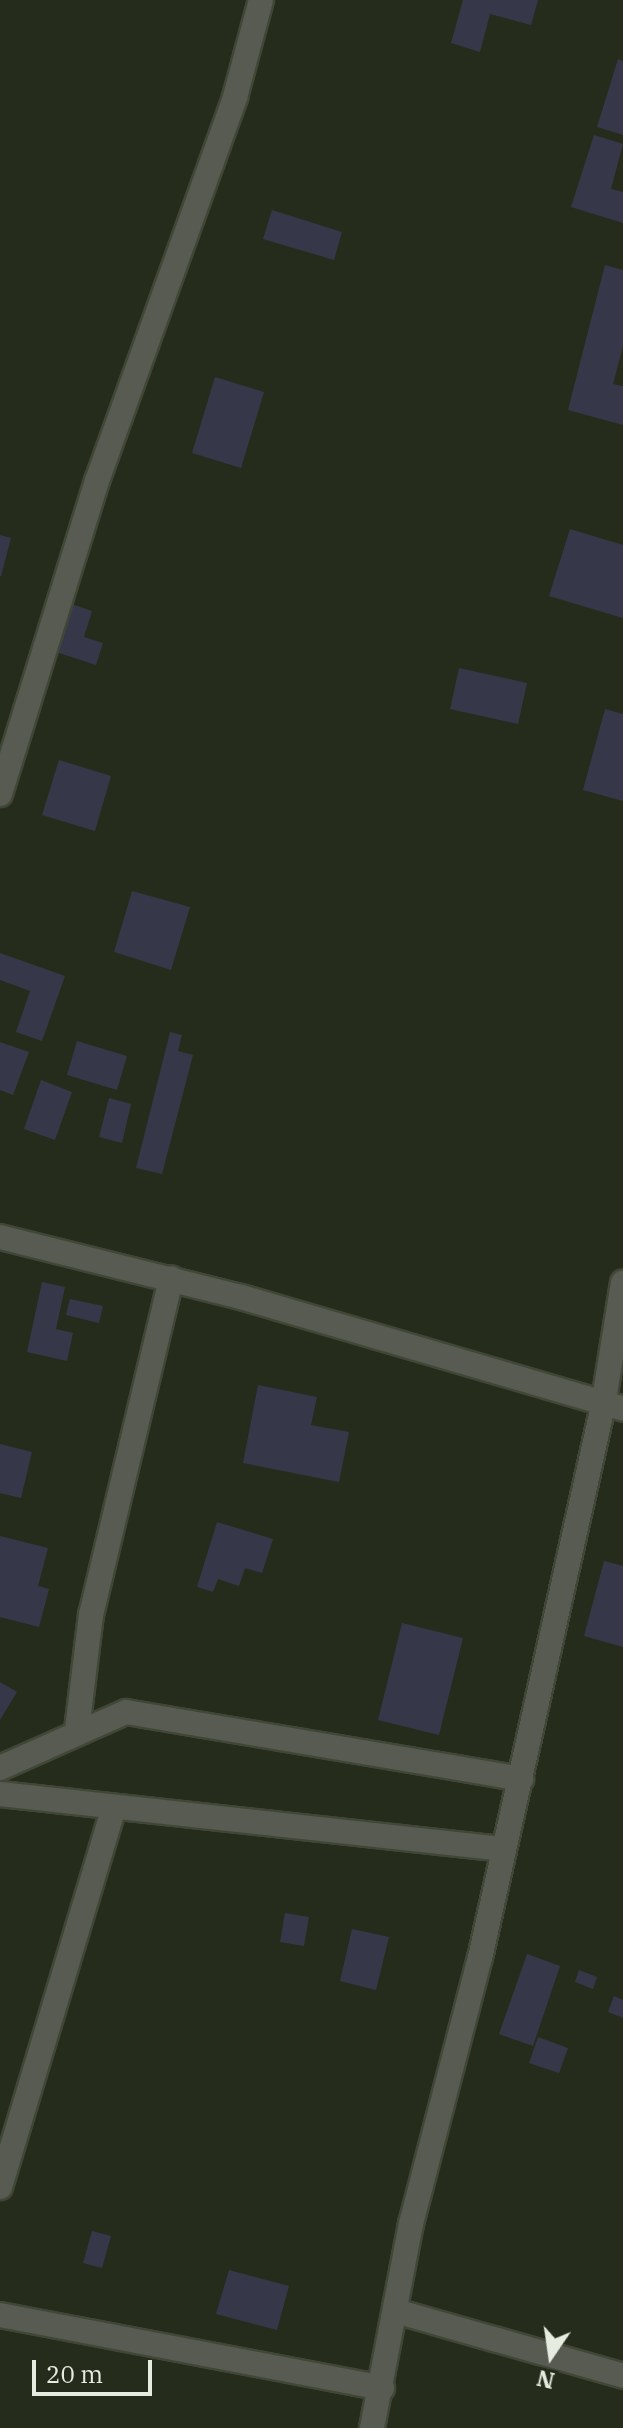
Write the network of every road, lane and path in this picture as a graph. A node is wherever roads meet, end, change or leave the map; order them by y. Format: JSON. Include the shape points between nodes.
{"nodes":[{"id":1,"x":261,"y":0,"type":"edge"},
{"id":2,"x":0,"y":794,"type":"edge"},
{"id":3,"x":0,"y":1237,"type":"edge"},
{"id":4,"x":171,"y":1278,"type":"junction"},
{"id":5,"x":623,"y":1283,"type":"edge"},
{"id":6,"x":613,"y":1407,"type":"edge"},
{"id":7,"x":77,"y":1730,"type":"junction"},
{"id":8,"x":0,"y":1768,"type":"edge"},
{"id":9,"x":521,"y":1779,"type":"junction"},
{"id":10,"x":0,"y":1794,"type":"edge"},
{"id":11,"x":114,"y":1808,"type":"junction"},
{"id":12,"x":503,"y":1849,"type":"junction"},
{"id":13,"x":0,"y":2187,"type":"edge"},
{"id":14,"x":399,"y":2312,"type":"junction"},
{"id":15,"x":0,"y":2315,"type":"edge"},
{"id":16,"x":623,"y":2376,"type":"edge"},
{"id":17,"x":382,"y":2388,"type":"junction"},
{"id":18,"x":372,"y":2428,"type":"edge"}],
"edges":[{"from":1,"to":2,"type":"street","via":[[235,97],[97,481]]},
{"from":3,"to":4,"type":"street"},
{"from":4,"to":6,"type":"street"},
{"from":4,"to":7,"type":"street","via":[[91,1615]]},
{"from":5,"to":6,"type":"street"},
{"from":6,"to":9,"type":"street"},
{"from":7,"to":8,"type":"street"},
{"from":7,"to":9,"type":"street","via":[[126,1712],[160,1713]]},
{"from":9,"to":12,"type":"street"},
{"from":10,"to":11,"type":"street"},
{"from":11,"to":12,"type":"street"},
{"from":11,"to":13,"type":"street"},
{"from":12,"to":14,"type":"street","via":[[411,2224]]},
{"from":14,"to":16,"type":"street"},
{"from":14,"to":17,"type":"street"},
{"from":15,"to":17,"type":"street"},
{"from":17,"to":18,"type":"street"}]}
